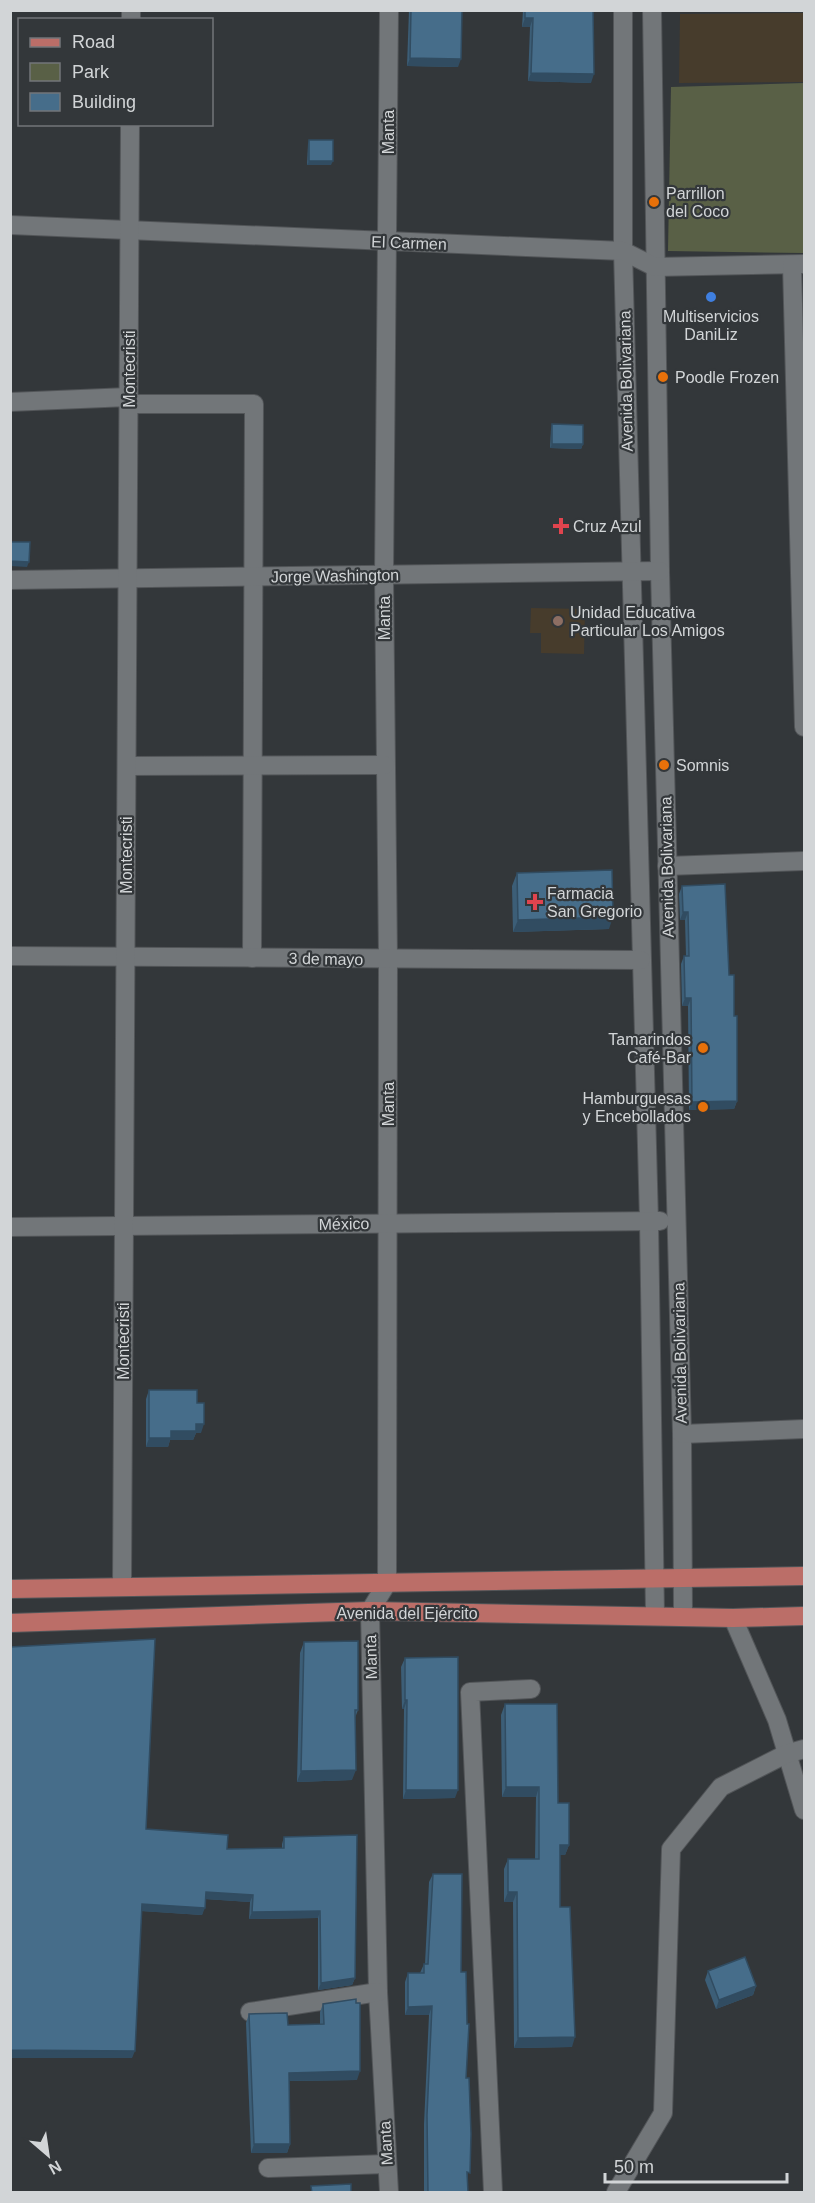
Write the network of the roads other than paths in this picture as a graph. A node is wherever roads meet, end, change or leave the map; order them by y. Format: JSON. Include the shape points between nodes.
{"nodes":[{"id":1,"x":389,"y":10,"type":"edge"},
{"id":2,"x":623,"y":10,"type":"edge"},
{"id":3,"x":652,"y":10,"type":"edge"},
{"id":4,"x":130,"y":126,"type":"edge"},
{"id":5,"x":10,"y":225,"type":"edge"},
{"id":6,"x":130,"y":231,"type":"junction"},
{"id":7,"x":387,"y":242,"type":"junction"},
{"id":8,"x":623,"y":251,"type":"junction"},
{"id":9,"x":798,"y":264,"type":"edge"},
{"id":10,"x":655,"y":267,"type":"junction"},
{"id":11,"x":128,"y":401,"type":"junction"},
{"id":12,"x":10,"y":402,"type":"edge"},
{"id":13,"x":801,"y":424,"type":"edge"},
{"id":14,"x":660,"y":571,"type":"junction"},
{"id":15,"x":630,"y":572,"type":"junction"},
{"id":16,"x":384,"y":575,"type":"junction"},
{"id":17,"x":253,"y":577,"type":"junction"},
{"id":18,"x":127,"y":579,"type":"junction"},
{"id":19,"x":10,"y":580,"type":"edge"},
{"id":20,"x":802,"y":597,"type":"edge"},
{"id":21,"x":804,"y":727,"type":"edge"},
{"id":22,"x":252,"y":765,"type":"junction"},
{"id":23,"x":385,"y":765,"type":"junction"},
{"id":24,"x":127,"y":766,"type":"junction"},
{"id":25,"x":804,"y":861,"type":"edge"},
{"id":26,"x":667,"y":866,"type":"junction"},
{"id":27,"x":10,"y":956,"type":"edge"},
{"id":28,"x":126,"y":956,"type":"junction"},
{"id":29,"x":252,"y":958,"type":"junction"},
{"id":30,"x":388,"y":959,"type":"junction"},
{"id":31,"x":641,"y":960,"type":"junction"},
{"id":32,"x":649,"y":1221,"type":"junction"},
{"id":33,"x":676,"y":1221,"type":"junction"},
{"id":34,"x":388,"y":1224,"type":"junction"},
{"id":35,"x":124,"y":1226,"type":"junction"},
{"id":36,"x":10,"y":1227,"type":"edge"},
{"id":37,"x":804,"y":1429,"type":"edge"},
{"id":38,"x":682,"y":1434,"type":"junction"},
{"id":39,"x":804,"y":1576,"type":"edge"},
{"id":40,"x":683,"y":1579,"type":"junction"},
{"id":41,"x":656,"y":1580,"type":"junction"},
{"id":42,"x":387,"y":1582,"type":"junction"},
{"id":43,"x":122,"y":1586,"type":"junction"},
{"id":44,"x":10,"y":1589,"type":"edge"},
{"id":45,"x":370,"y":1611,"type":"junction"},
{"id":46,"x":655,"y":1614,"type":"junction"},
{"id":47,"x":683,"y":1615,"type":"junction"},
{"id":48,"x":804,"y":1616,"type":"edge"},
{"id":49,"x":733,"y":1618,"type":"junction"},
{"id":50,"x":10,"y":1623,"type":"edge"},
{"id":51,"x":531,"y":1689,"type":"dead end"},
{"id":52,"x":804,"y":1749,"type":"edge"},
{"id":53,"x":786,"y":1754,"type":"junction"},
{"id":54,"x":804,"y":1810,"type":"edge"},
{"id":55,"x":378,"y":1992,"type":"junction"},
{"id":56,"x":250,"y":2012,"type":"edge"},
{"id":57,"x":387,"y":2164,"type":"junction"},
{"id":58,"x":268,"y":2168,"type":"dead end"},
{"id":59,"x":389,"y":2193,"type":"edge"},
{"id":60,"x":493,"y":2193,"type":"edge"},
{"id":61,"x":616,"y":2193,"type":"edge"}],
"edges":[{"from":1,"to":7,"type":"street","name":"Manta"},
{"from":2,"to":8,"type":"street","name":"Avenida Bolivariana"},
{"from":3,"to":10,"type":"street","name":"Avenida Bolivariana"},
{"from":4,"to":6,"type":"street","name":"Montecristi"},
{"from":5,"to":6,"type":"street","name":"El Carmen"},
{"from":6,"to":7,"type":"street","name":"El Carmen"},
{"from":6,"to":11,"type":"street","name":"Montecristi"},
{"from":7,"to":8,"type":"street","name":"El Carmen"},
{"from":7,"to":16,"type":"street","name":"Manta"},
{"from":8,"to":10,"type":"street","name":"El Carmen"},
{"from":8,"to":15,"type":"street","name":"Avenida Bolivariana"},
{"from":9,"to":10,"type":"street","name":"El Carmen"},
{"from":9,"to":13,"type":"street"},
{"from":10,"to":14,"type":"street","name":"Avenida Bolivariana"},
{"from":11,"to":12,"type":"street"},
{"from":11,"to":17,"type":"street","via":[[254,404]]},
{"from":11,"to":18,"type":"street","name":"Montecristi"},
{"from":13,"to":20,"type":"street"},
{"from":14,"to":15,"type":"street","name":"Jorge Washington"},
{"from":14,"to":26,"type":"street","name":"Avenida Bolivariana"},
{"from":15,"to":16,"type":"street","name":"Jorge Washington"},
{"from":15,"to":31,"type":"street","name":"Avenida Bolivariana"},
{"from":16,"to":17,"type":"street","name":"Jorge Washington"},
{"from":16,"to":23,"type":"street","name":"Manta"},
{"from":17,"to":18,"type":"street","name":"Jorge Washington"},
{"from":17,"to":22,"type":"street"},
{"from":18,"to":19,"type":"street","name":"Jorge Washington"},
{"from":18,"to":24,"type":"street","name":"Montecristi"},
{"from":20,"to":21,"type":"street"},
{"from":22,"to":23,"type":"street"},
{"from":22,"to":24,"type":"street"},
{"from":22,"to":29,"type":"street"},
{"from":23,"to":30,"type":"street","name":"Manta"},
{"from":24,"to":28,"type":"street","name":"Montecristi"},
{"from":25,"to":26,"type":"street"},
{"from":26,"to":33,"type":"street","name":"Avenida Bolivariana"},
{"from":27,"to":28,"type":"street","name":"3 de mayo"},
{"from":28,"to":29,"type":"street","name":"3 de mayo"},
{"from":28,"to":35,"type":"street","name":"Montecristi"},
{"from":29,"to":30,"type":"street","name":"3 de mayo"},
{"from":30,"to":31,"type":"street","name":"3 de mayo"},
{"from":30,"to":34,"type":"street","name":"Manta"},
{"from":31,"to":32,"type":"street","name":"Avenida Bolivariana"},
{"from":32,"to":33,"type":"street","name":"México"},
{"from":32,"to":34,"type":"street","name":"México"},
{"from":32,"to":41,"type":"street","name":"Avenida Bolivariana"},
{"from":33,"to":38,"type":"street","name":"Avenida Bolivariana"},
{"from":34,"to":35,"type":"street","name":"México"},
{"from":34,"to":42,"type":"street","name":"Manta"},
{"from":35,"to":36,"type":"street","name":"México"},
{"from":35,"to":43,"type":"street","name":"Montecristi"},
{"from":37,"to":38,"type":"street"},
{"from":38,"to":40,"type":"street","name":"Avenida Bolivariana"},
{"from":39,"to":40,"type":"main road","name":"Avenida del Ejército"},
{"from":40,"to":41,"type":"main road","name":"Avenida del Ejército"},
{"from":40,"to":47,"type":"street","name":"Avenida Bolivariana"},
{"from":41,"to":42,"type":"main road","name":"Avenida del Ejército"},
{"from":41,"to":46,"type":"street","name":"Avenida Bolivariana"},
{"from":42,"to":43,"type":"main road","name":"Avenida del Ejército"},
{"from":42,"to":45,"type":"street","name":"Manta"},
{"from":43,"to":44,"type":"main road","name":"Avenida del Ejército"},
{"from":45,"to":46,"type":"main road","name":"Avenida del Ejército"},
{"from":45,"to":50,"type":"main road","name":"Avenida del Ejército"},
{"from":45,"to":55,"type":"street","name":"Manta"},
{"from":46,"to":47,"type":"main road","name":"Avenida del Ejército"},
{"from":47,"to":49,"type":"main road","name":"Avenida del Ejército"},
{"from":48,"to":49,"type":"main road","name":"Avenida del Ejército"},
{"from":49,"to":53,"type":"street","via":[[777,1720]]},
{"from":51,"to":60,"type":"street","via":[[470,1692]]},
{"from":52,"to":53,"type":"street"},
{"from":53,"to":54,"type":"street"},
{"from":53,"to":61,"type":"street","via":[[721,1787],[671,1850],[663,2113]]},
{"from":55,"to":56,"type":"street"},
{"from":55,"to":57,"type":"street","name":"Manta"},
{"from":57,"to":58,"type":"street"},
{"from":57,"to":59,"type":"street","name":"Manta"}]}
